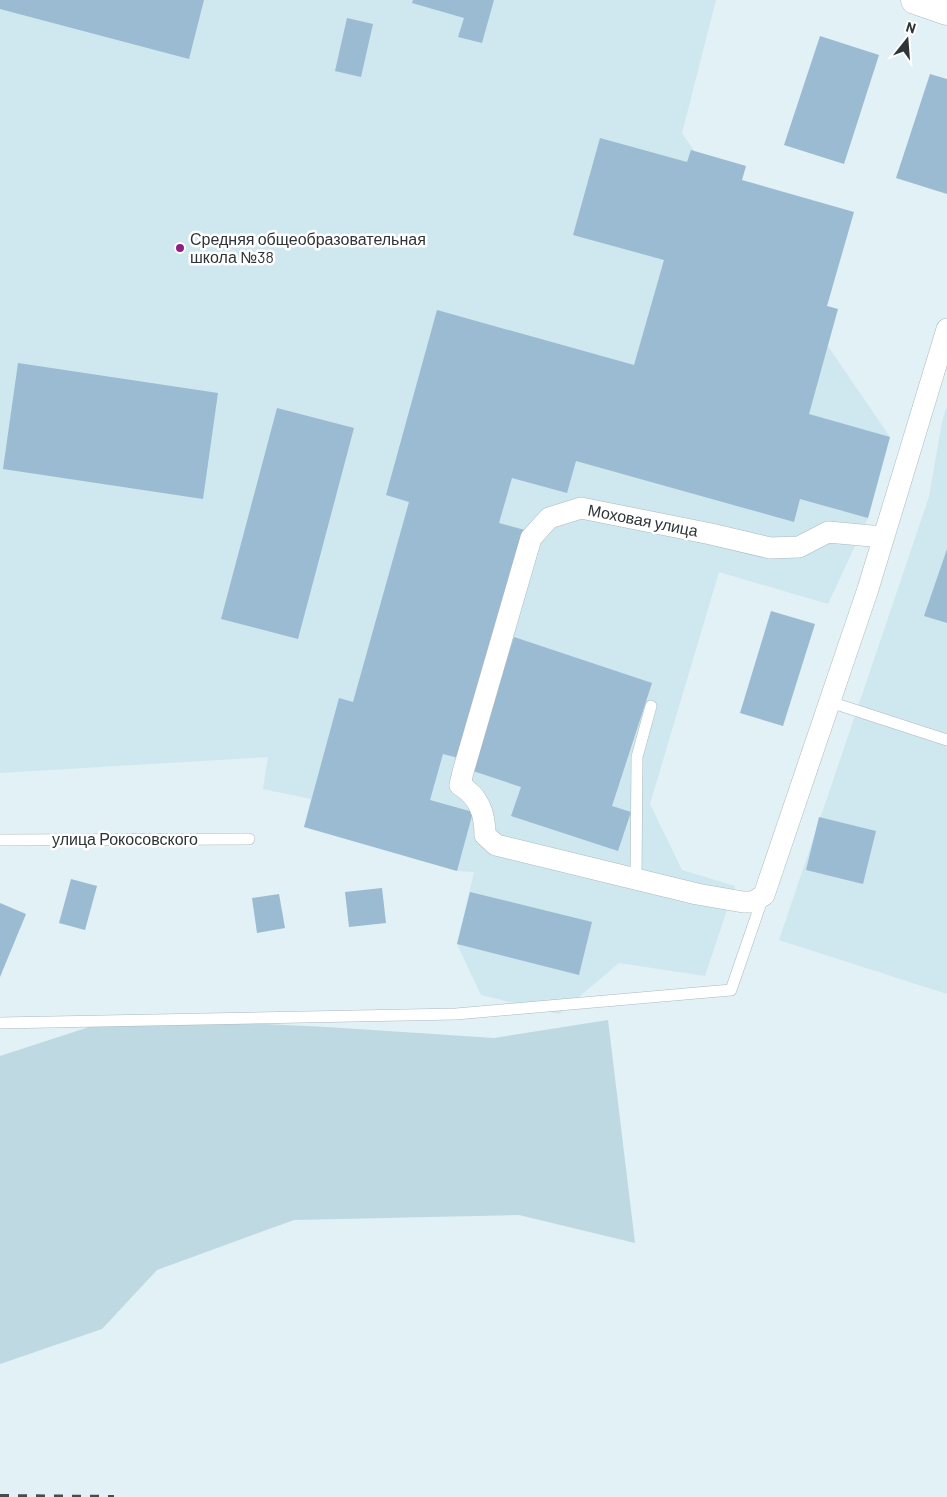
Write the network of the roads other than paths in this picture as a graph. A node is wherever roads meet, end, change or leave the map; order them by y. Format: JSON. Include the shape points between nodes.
{"nodes":[{"id":1,"x":915,"y":0,"type":"edge"},
{"id":2,"x":947,"y":11,"type":"edge"},
{"id":3,"x":947,"y":329,"type":"edge"},
{"id":4,"x":883,"y":537,"type":"junction"},
{"id":5,"x":830,"y":702,"type":"junction"},
{"id":6,"x":651,"y":706,"type":"dead end"},
{"id":7,"x":947,"y":740,"type":"edge"},
{"id":8,"x":249,"y":838,"type":"dead end"},
{"id":9,"x":0,"y":840,"type":"edge"},
{"id":10,"x":636,"y":879,"type":"junction"},
{"id":11,"x":764,"y":895,"type":"junction"},
{"id":12,"x":0,"y":1023,"type":"edge"}],
"edges":[{"from":1,"to":2,"type":"street"},
{"from":3,"to":4,"type":"street"},
{"from":4,"to":5,"type":"street"},
{"from":4,"to":10,"type":"street","name":"Моховая улица","via":[[828,532],[799,547],[770,548],[581,508],[549,518],[531,538],[460,785],[472,793],[485,817],[485,835],[496,845]]},
{"from":5,"to":7,"type":"lane"},
{"from":5,"to":11,"type":"street"},
{"from":6,"to":10,"type":"lane","via":[[637,757]]},
{"from":8,"to":9,"type":"lane","name":"улица Рокосовского"},
{"from":10,"to":11,"type":"street","via":[[743,902],[753,902]]},
{"from":11,"to":12,"type":"lane","via":[[731,990],[456,1014]]}]}
